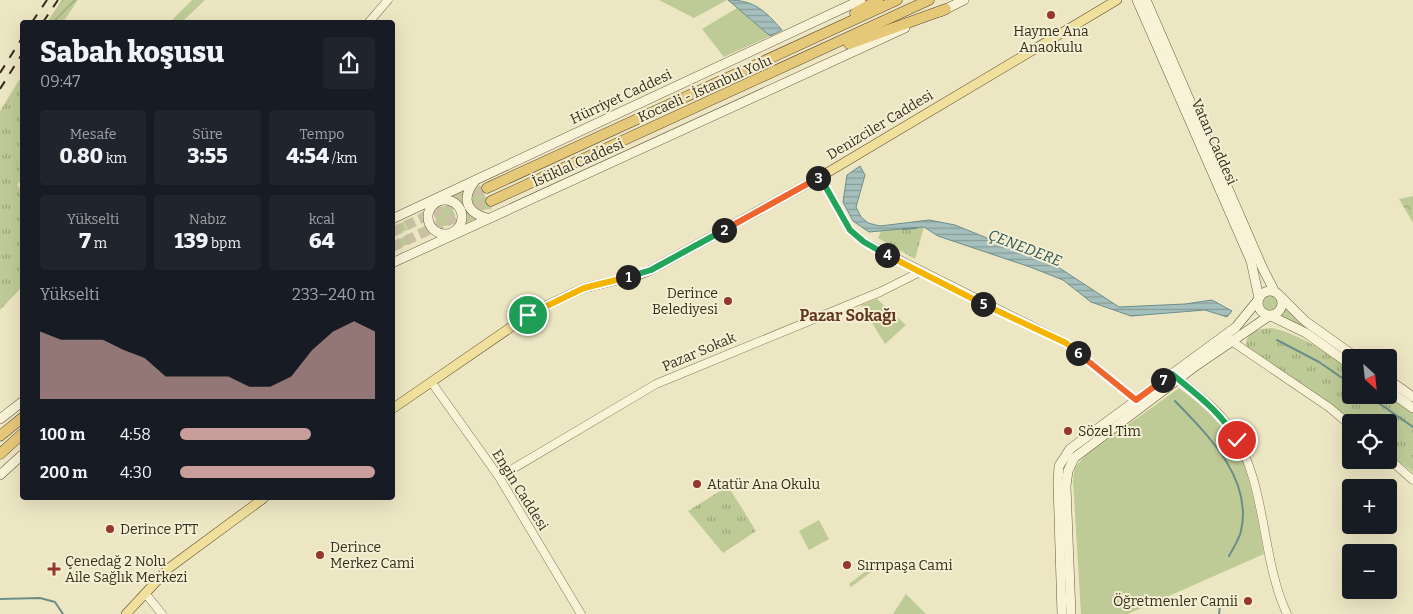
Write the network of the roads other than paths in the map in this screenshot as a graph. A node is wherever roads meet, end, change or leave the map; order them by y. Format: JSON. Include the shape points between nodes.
{"nodes":[{"id":1,"x":388,"y":0,"type":"edge"},
{"id":2,"x":861,"y":0,"type":"edge"},
{"id":3,"x":878,"y":0,"type":"edge"},
{"id":4,"x":897,"y":0,"type":"edge"},
{"id":5,"x":929,"y":0,"type":"edge"},
{"id":6,"x":964,"y":0,"type":"edge"},
{"id":7,"x":1117,"y":0,"type":"edge"},
{"id":8,"x":1136,"y":0,"type":"edge"},
{"id":9,"x":1146,"y":0,"type":"edge"},
{"id":10,"x":946,"y":8,"type":"junction"},
{"id":11,"x":371,"y":20,"type":"edge"},
{"id":12,"x":780,"y":54,"type":"junction"},
{"id":13,"x":787,"y":67,"type":"junction"},
{"id":14,"x":820,"y":177,"type":"junction"},
{"id":15,"x":474,"y":181,"type":"junction"},
{"id":16,"x":487,"y":188,"type":"tunnel mouth"},
{"id":17,"x":439,"y":199,"type":"junction"},
{"id":18,"x":491,"y":201,"type":"tunnel mouth"},
{"id":19,"x":395,"y":218,"type":"edge"},
{"id":20,"x":487,"y":218,"type":"junction"},
{"id":21,"x":452,"y":234,"type":"junction"},
{"id":22,"x":395,"y":262,"type":"edge"},
{"id":23,"x":920,"y":272,"type":"junction"},
{"id":24,"x":1278,"y":294,"type":"junction"},
{"id":25,"x":1259,"y":299,"type":"junction"},
{"id":26,"x":1270,"y":316,"type":"junction"},
{"id":27,"x":1227,"y":339,"type":"junction"},
{"id":28,"x":1344,"y":349,"type":"edge"},
{"id":29,"x":1342,"y":359,"type":"edge"},
{"id":30,"x":1176,"y":376,"type":"junction"},
{"id":31,"x":432,"y":383,"type":"junction"},
{"id":32,"x":1398,"y":386,"type":"edge"},
{"id":33,"x":1398,"y":397,"type":"edge"},
{"id":34,"x":1413,"y":397,"type":"edge"},
{"id":35,"x":1140,"y":402,"type":"junction"},
{"id":36,"x":20,"y":404,"type":"edge"},
{"id":37,"x":395,"y":407,"type":"edge"},
{"id":38,"x":1413,"y":408,"type":"edge"},
{"id":39,"x":1342,"y":418,"type":"edge"},
{"id":40,"x":0,"y":419,"type":"edge"},
{"id":41,"x":20,"y":420,"type":"edge"},
{"id":42,"x":0,"y":436,"type":"edge"},
{"id":43,"x":20,"y":436,"type":"edge"},
{"id":44,"x":0,"y":454,"type":"edge"},
{"id":45,"x":20,"y":458,"type":"edge"},
{"id":46,"x":1397,"y":467,"type":"edge"},
{"id":47,"x":0,"y":475,"type":"edge"},
{"id":48,"x":498,"y":477,"type":"junction"},
{"id":49,"x":1413,"y":480,"type":"edge"},
{"id":50,"x":261,"y":500,"type":"edge"},
{"id":51,"x":145,"y":594,"type":"junction"},
{"id":52,"x":126,"y":614,"type":"edge"},
{"id":53,"x":162,"y":614,"type":"edge"},
{"id":54,"x":582,"y":614,"type":"edge"},
{"id":55,"x":1062,"y":614,"type":"edge"},
{"id":56,"x":1071,"y":614,"type":"edge"},
{"id":57,"x":1288,"y":614,"type":"edge"}],
"edges":[{"from":1,"to":11,"type":"street"},
{"from":2,"to":15,"type":"main road","name":"Hürriyet Caddesi"},
{"from":3,"to":12,"type":"highway"},
{"from":4,"to":12,"type":"highway"},
{"from":5,"to":13,"type":"highway","name":"Kocaeli - İstanbul Yolu"},
{"from":6,"to":10,"type":"main road","name":"İstiklal Caddesi"},
{"from":7,"to":14,"type":"main road","name":"Denizciler Caddesi"},
{"from":8,"to":25,"type":"main road","name":"Vatan Caddesi","via":[[1253,267]]},
{"from":9,"to":24,"type":"main road","name":"Vatan Caddesi","via":[[1263,269]]},
{"from":10,"to":13,"type":"highway"},
{"from":10,"to":20,"type":"main road","name":"İstiklal Caddesi"},
{"from":12,"to":16,"type":"highway"},
{"from":13,"to":18,"type":"highway","name":"Kocaeli - İstanbul Yolu"},
{"from":14,"to":23,"type":"street","via":[[857,237]]},
{"from":14,"to":31,"type":"main road","name":"Denizciler Caddesi","via":[[651,270],[584,288],[533,312]]},
{"from":15,"to":17,"type":"main road","name":"Hürriyet Caddesi"},
{"from":15,"to":20,"type":"main road","via":[[466,194],[468,206],[474,214]]},
{"from":17,"to":19,"type":"main road","name":"Hürriyet Caddesi"},
{"from":17,"to":21,"type":"main road","via":[[450,201],[459,208],[461,219]]},
{"from":17,"to":21,"type":"main road","via":[[428,213],[429,223],[436,231]]},
{"from":20,"to":21,"type":"main road","name":"İstiklal Caddesi"},
{"from":21,"to":22,"type":"main road","name":"İstiklal Caddesi"},
{"from":23,"to":35,"type":"street","via":[[1066,343]]},
{"from":23,"to":48,"type":"street","name":"Pazar Sokak","via":[[880,292],[656,384]]},
{"from":24,"to":25,"type":"main road","via":[[1268,291]]},
{"from":24,"to":26,"type":"main road","via":[[1281,309]]},
{"from":24,"to":28,"type":"main road","name":"Vatan Caddesi","via":[[1305,321]]},
{"from":25,"to":26,"type":"main road","name":"Vatan Caddesi","via":[[1260,310]]},
{"from":25,"to":27,"type":"main road"},
{"from":26,"to":27,"type":"main road"},
{"from":26,"to":29,"type":"main road","name":"Vatan Caddesi","via":[[1306,334]]},
{"from":27,"to":30,"type":"main road"},
{"from":27,"to":39,"type":"street"},
{"from":30,"to":35,"type":"main road"},
{"from":30,"to":57,"type":"street","via":[[1214,408],[1242,448]]},
{"from":31,"to":37,"type":"main road","name":"Denizciler Caddesi"},
{"from":31,"to":48,"type":"street","name":"Engin Caddesi"},
{"from":32,"to":34,"type":"main road"},
{"from":33,"to":38,"type":"main road"},
{"from":35,"to":55,"type":"main road","via":[[1070,449],[1059,466]]},
{"from":35,"to":56,"type":"main road","via":[[1074,458],[1068,471]]},
{"from":36,"to":40,"type":"main road"},
{"from":41,"to":42,"type":"highway"},
{"from":43,"to":44,"type":"highway"},
{"from":45,"to":47,"type":"main road"},
{"from":46,"to":49,"type":"street"},
{"from":48,"to":54,"type":"street","name":"Engin Caddesi"},
{"from":50,"to":51,"type":"main road","via":[[169,568]]},
{"from":51,"to":52,"type":"main road"},
{"from":51,"to":53,"type":"street"}]}
